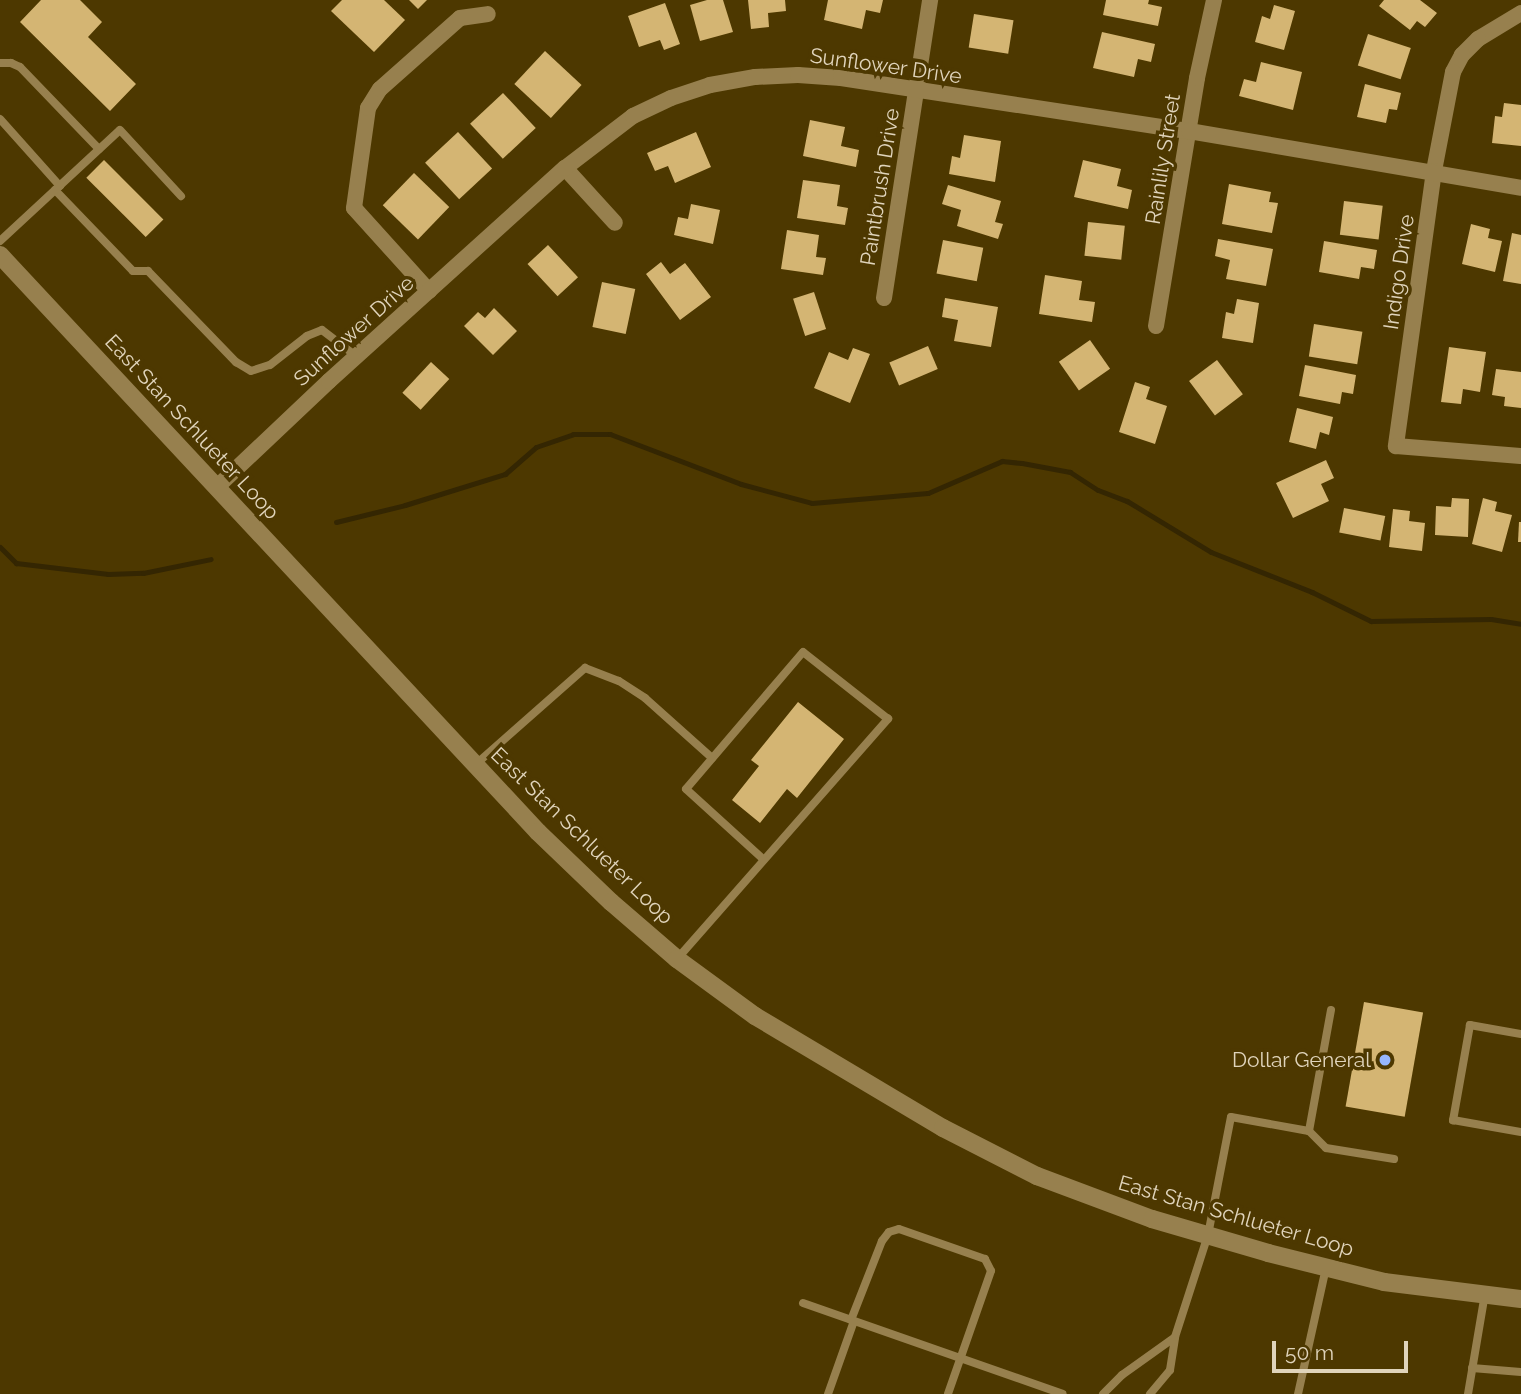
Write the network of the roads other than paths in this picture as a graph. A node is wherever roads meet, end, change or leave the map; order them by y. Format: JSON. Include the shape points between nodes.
{"nodes":[{"id":1,"x":930,"y":0,"type":"edge"},
{"id":2,"x":1214,"y":0,"type":"edge"},
{"id":3,"x":1521,"y":13,"type":"edge"},
{"id":4,"x":488,"y":14,"type":"dead end"},
{"id":5,"x":0,"y":63,"type":"edge"},
{"id":6,"x":916,"y":91,"type":"junction"},
{"id":7,"x":0,"y":119,"type":"edge"},
{"id":8,"x":1189,"y":131,"type":"junction"},
{"id":9,"x":99,"y":149,"type":"junction"},
{"id":10,"x":565,"y":169,"type":"junction"},
{"id":11,"x":1434,"y":172,"type":"junction"},
{"id":12,"x":58,"y":188,"type":"junction"},
{"id":13,"x":1521,"y":188,"type":"edge"},
{"id":14,"x":181,"y":197,"type":"dead end"},
{"id":15,"x":615,"y":223,"type":"dead end"},
{"id":16,"x":0,"y":241,"type":"edge"},
{"id":17,"x":0,"y":254,"type":"edge"},
{"id":18,"x":429,"y":291,"type":"junction"},
{"id":19,"x":884,"y":298,"type":"dead end"},
{"id":20,"x":1156,"y":326,"type":"dead end"},
{"id":21,"x":356,"y":356,"type":"junction"},
{"id":22,"x":1521,"y":456,"type":"edge"},
{"id":23,"x":218,"y":486,"type":"junction"},
{"id":24,"x":712,"y":758,"type":"junction"},
{"id":25,"x":475,"y":765,"type":"junction"},
{"id":26,"x":764,"y":860,"type":"junction"},
{"id":27,"x":677,"y":959,"type":"junction"},
{"id":28,"x":1331,"y":1010,"type":"dead end"},
{"id":29,"x":1521,"y":1034,"type":"edge"},
{"id":30,"x":1309,"y":1131,"type":"junction"},
{"id":31,"x":1521,"y":1132,"type":"edge"},
{"id":32,"x":1394,"y":1160,"type":"dead end"},
{"id":33,"x":1208,"y":1235,"type":"junction"},
{"id":34,"x":1325,"y":1268,"type":"junction"},
{"id":35,"x":1485,"y":1294,"type":"junction"},
{"id":36,"x":1521,"y":1299,"type":"edge"},
{"id":37,"x":803,"y":1303,"type":"dead end"},
{"id":38,"x":853,"y":1321,"type":"junction"},
{"id":39,"x":1175,"y":1337,"type":"junction"},
{"id":40,"x":961,"y":1359,"type":"junction"},
{"id":41,"x":1472,"y":1368,"type":"junction"},
{"id":42,"x":1521,"y":1372,"type":"edge"},
{"id":43,"x":828,"y":1394,"type":"edge"},
{"id":44,"x":948,"y":1394,"type":"edge"},
{"id":45,"x":1063,"y":1394,"type":"edge"},
{"id":46,"x":1103,"y":1394,"type":"edge"},
{"id":47,"x":1150,"y":1394,"type":"edge"},
{"id":48,"x":1298,"y":1394,"type":"edge"},
{"id":49,"x":1468,"y":1394,"type":"edge"}],
"edges":[{"from":1,"to":6,"type":"street","name":"Paintbrush Drive"},
{"from":2,"to":8,"type":"street","name":"Rainlily Street"},
{"from":3,"to":11,"type":"street","name":"Indigo Drive","via":[[1478,39],[1458,63],[1448,89]]},
{"from":4,"to":18,"type":"street","via":[[460,18],[380,89],[368,108],[355,208]]},
{"from":5,"to":9,"type":"lane","via":[[20,67]]},
{"from":6,"to":8,"type":"street","name":"Sunflower Drive"},
{"from":6,"to":10,"type":"street","name":"Sunflower Drive","via":[[798,75],[710,85],[633,116]]},
{"from":6,"to":19,"type":"street","name":"Paintbrush Drive"},
{"from":7,"to":12,"type":"lane"},
{"from":8,"to":11,"type":"street","name":"Sunflower Drive"},
{"from":8,"to":20,"type":"street","name":"Rainlily Street"},
{"from":9,"to":12,"type":"lane"},
{"from":9,"to":14,"type":"lane","via":[[120,130]]},
{"from":10,"to":15,"type":"street"},
{"from":10,"to":18,"type":"street","name":"Sunflower Drive"},
{"from":11,"to":13,"type":"street","name":"Sunflower Drive"},
{"from":11,"to":22,"type":"street","name":"Indigo Drive","via":[[1396,446]]},
{"from":12,"to":16,"type":"lane"},
{"from":12,"to":21,"type":"lane","via":[[133,271],[148,271],[236,362],[251,370],[270,365],[322,330]]},
{"from":17,"to":23,"type":"main road","name":"East Stan Schlueter Loop"},
{"from":18,"to":21,"type":"street","name":"Sunflower Drive"},
{"from":21,"to":23,"type":"street","name":"Sunflower Drive"},
{"from":23,"to":25,"type":"main road","name":"East Stan Schlueter Loop"},
{"from":24,"to":25,"type":"lane","via":[[645,698],[619,681],[585,668]]},
{"from":24,"to":26,"type":"lane","via":[[686,789]]},
{"from":24,"to":26,"type":"lane","via":[[803,652],[888,719]]},
{"from":25,"to":27,"type":"main road","name":"East Stan Schlueter Loop","via":[[611,902]]},
{"from":26,"to":27,"type":"lane"},
{"from":27,"to":33,"type":"main road","name":"East Stan Schlueter Loop","via":[[755,1016],[943,1128],[1037,1176]]},
{"from":28,"to":30,"type":"lane"},
{"from":29,"to":31,"type":"lane","via":[[1470,1025],[1453,1120]]},
{"from":30,"to":32,"type":"lane","via":[[1326,1148]]},
{"from":30,"to":33,"type":"lane","via":[[1231,1117]]},
{"from":33,"to":34,"type":"main road","name":"East Stan Schlueter Loop"},
{"from":33,"to":39,"type":"lane"},
{"from":34,"to":35,"type":"main road","name":"East Stan Schlueter Loop","via":[[1384,1282]]},
{"from":34,"to":48,"type":"lane"},
{"from":35,"to":36,"type":"main road","name":"East Stan Schlueter Loop"},
{"from":35,"to":41,"type":"lane"},
{"from":37,"to":38,"type":"lane"},
{"from":38,"to":40,"type":"lane"},
{"from":38,"to":40,"type":"lane","via":[[889,1232],[899,1229],[965,1251],[985,1259],[991,1271]]},
{"from":38,"to":43,"type":"lane"},
{"from":39,"to":46,"type":"lane"},
{"from":39,"to":47,"type":"lane","via":[[1170,1370]]},
{"from":40,"to":44,"type":"lane"},
{"from":40,"to":45,"type":"lane"},
{"from":41,"to":42,"type":"lane"},
{"from":41,"to":49,"type":"lane"}]}
